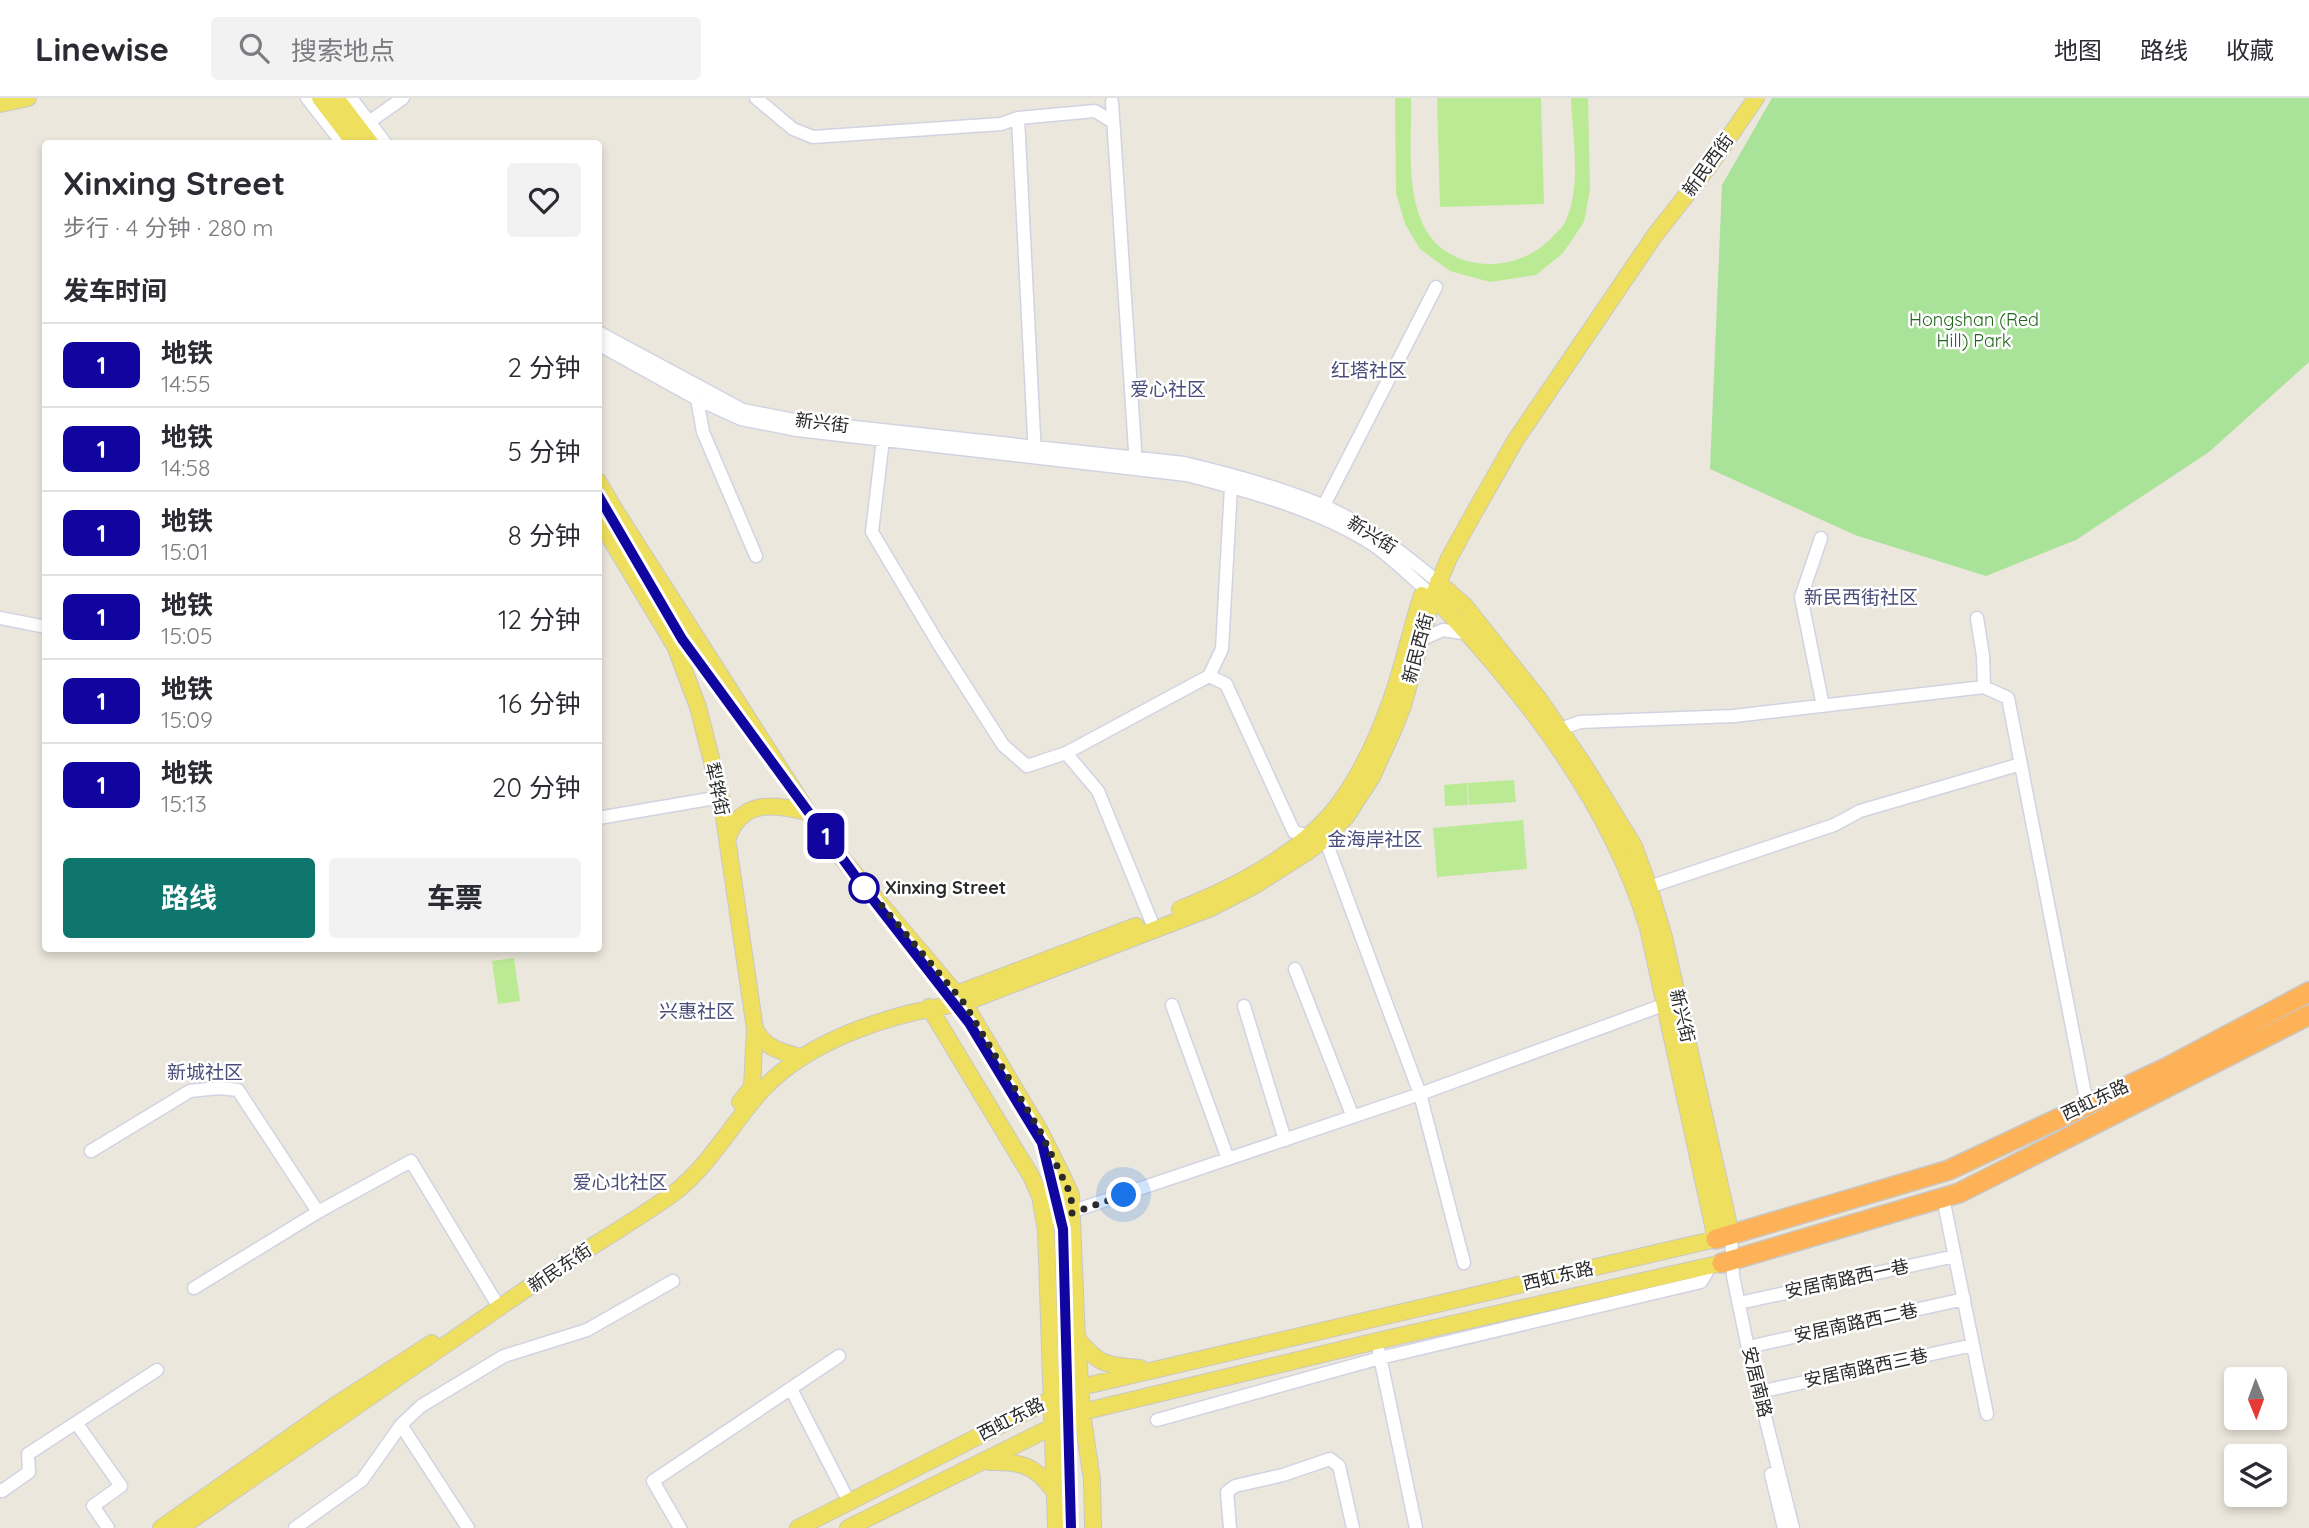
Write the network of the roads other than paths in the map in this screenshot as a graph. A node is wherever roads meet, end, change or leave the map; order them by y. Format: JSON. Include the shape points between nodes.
{"nodes":[{"id":1,"x":29,"y":98,"type":"edge"},
{"id":2,"x":307,"y":98,"type":"edge"},
{"id":3,"x":320,"y":98,"type":"edge"},
{"id":4,"x":336,"y":98,"type":"edge"},
{"id":5,"x":351,"y":98,"type":"edge"},
{"id":6,"x":403,"y":98,"type":"edge"},
{"id":7,"x":756,"y":98,"type":"edge"},
{"id":8,"x":1744,"y":98,"type":"edge"},
{"id":9,"x":1756,"y":98,"type":"edge"},
{"id":10,"x":1112,"y":102,"type":"dead end"},
{"id":11,"x":0,"y":104,"type":"edge"},
{"id":12,"x":1018,"y":118,"type":"junction"},
{"id":13,"x":369,"y":122,"type":"junction"},
{"id":14,"x":1113,"y":122,"type":"junction"},
{"id":15,"x":341,"y":140,"type":"edge"},
{"id":16,"x":341,"y":140,"type":"edge"},
{"id":17,"x":368,"y":140,"type":"edge"},
{"id":18,"x":383,"y":140,"type":"edge"},
{"id":19,"x":1436,"y":287,"type":"dead end"},
{"id":20,"x":602,"y":334,"type":"edge"},
{"id":21,"x":602,"y":346,"type":"edge"},
{"id":22,"x":697,"y":399,"type":"junction"},
{"id":23,"x":883,"y":439,"type":"junction"},
{"id":24,"x":1035,"y":453,"type":"junction"},
{"id":25,"x":1135,"y":463,"type":"junction"},
{"id":26,"x":1231,"y":487,"type":"junction"},
{"id":27,"x":602,"y":488,"type":"edge"},
{"id":28,"x":1321,"y":511,"type":"junction"},
{"id":29,"x":602,"y":525,"type":"edge"},
{"id":30,"x":1821,"y":538,"type":"dead end"},
{"id":31,"x":756,"y":556,"type":"dead end"},
{"id":32,"x":1431,"y":586,"type":"junction"},
{"id":33,"x":0,"y":618,"type":"edge"},
{"id":34,"x":1977,"y":618,"type":"dead end"},
{"id":35,"x":42,"y":626,"type":"edge"},
{"id":36,"x":1469,"y":634,"type":"junction"},
{"id":37,"x":1420,"y":640,"type":"junction"},
{"id":38,"x":1209,"y":676,"type":"junction"},
{"id":39,"x":1984,"y":687,"type":"junction"},
{"id":40,"x":1822,"y":706,"type":"junction"},
{"id":41,"x":1560,"y":729,"type":"junction"},
{"id":42,"x":1066,"y":753,"type":"junction"},
{"id":43,"x":2021,"y":764,"type":"junction"},
{"id":44,"x":721,"y":797,"type":"junction"},
{"id":45,"x":807,"y":812,"type":"junction"},
{"id":46,"x":602,"y":817,"type":"edge"},
{"id":47,"x":1317,"y":837,"type":"junction"},
{"id":48,"x":727,"y":841,"type":"junction"},
{"id":49,"x":1649,"y":887,"type":"junction"},
{"id":50,"x":1153,"y":925,"type":"junction"},
{"id":51,"x":1295,"y":969,"type":"dead end"},
{"id":52,"x":2309,"y":992,"type":"edge"},
{"id":53,"x":960,"y":999,"type":"junction"},
{"id":54,"x":1666,"y":1004,"type":"junction"},
{"id":55,"x":1172,"y":1005,"type":"dead end"},
{"id":56,"x":1244,"y":1006,"type":"dead end"},
{"id":57,"x":929,"y":1007,"type":"junction"},
{"id":58,"x":2309,"y":1015,"type":"edge"},
{"id":59,"x":755,"y":1028,"type":"junction"},
{"id":60,"x":800,"y":1057,"type":"junction"},
{"id":61,"x":1420,"y":1094,"type":"junction"},
{"id":62,"x":2087,"y":1104,"type":"junction"},
{"id":63,"x":1353,"y":1117,"type":"junction"},
{"id":64,"x":1286,"y":1140,"type":"junction"},
{"id":65,"x":91,"y":1151,"type":"dead end"},
{"id":66,"x":1228,"y":1160,"type":"junction"},
{"id":67,"x":1943,"y":1198,"type":"junction"},
{"id":68,"x":318,"y":1212,"type":"junction"},
{"id":69,"x":1072,"y":1213,"type":"junction"},
{"id":70,"x":1044,"y":1221,"type":"junction"},
{"id":71,"x":1724,"y":1236,"type":"junction"},
{"id":72,"x":1955,"y":1256,"type":"junction"},
{"id":73,"x":1464,"y":1264,"type":"dead end"},
{"id":74,"x":1721,"y":1264,"type":"junction"},
{"id":75,"x":673,"y":1282,"type":"dead end"},
{"id":76,"x":194,"y":1288,"type":"dead end"},
{"id":77,"x":1964,"y":1299,"type":"junction"},
{"id":78,"x":1739,"y":1303,"type":"junction"},
{"id":79,"x":498,"y":1306,"type":"junction"},
{"id":80,"x":1077,"y":1338,"type":"junction"},
{"id":81,"x":1377,"y":1342,"type":"junction"},
{"id":82,"x":1973,"y":1345,"type":"junction"},
{"id":83,"x":1748,"y":1347,"type":"junction"},
{"id":84,"x":839,"y":1356,"type":"dead end"},
{"id":85,"x":1380,"y":1358,"type":"junction"},
{"id":86,"x":157,"y":1370,"type":"dead end"},
{"id":87,"x":1156,"y":1370,"type":"junction"},
{"id":88,"x":1081,"y":1388,"type":"junction"},
{"id":89,"x":790,"y":1389,"type":"junction"},
{"id":90,"x":1759,"y":1392,"type":"junction"},
{"id":91,"x":1050,"y":1400,"type":"junction"},
{"id":92,"x":1082,"y":1412,"type":"junction"},
{"id":93,"x":1987,"y":1414,"type":"dead end"},
{"id":94,"x":1157,"y":1420,"type":"dead end"},
{"id":95,"x":77,"y":1424,"type":"junction"},
{"id":96,"x":401,"y":1425,"type":"junction"},
{"id":97,"x":1051,"y":1427,"type":"junction"},
{"id":98,"x":983,"y":1462,"type":"junction"},
{"id":99,"x":0,"y":1490,"type":"edge"},
{"id":100,"x":1055,"y":1491,"type":"junction"},
{"id":101,"x":849,"y":1502,"type":"junction"},
{"id":102,"x":108,"y":1528,"type":"edge"},
{"id":103,"x":161,"y":1528,"type":"edge"},
{"id":104,"x":180,"y":1528,"type":"edge"},
{"id":105,"x":295,"y":1528,"type":"edge"},
{"id":106,"x":468,"y":1528,"type":"edge"},
{"id":107,"x":680,"y":1528,"type":"edge"},
{"id":108,"x":798,"y":1528,"type":"edge"},
{"id":109,"x":848,"y":1528,"type":"edge"},
{"id":110,"x":1056,"y":1528,"type":"edge"},
{"id":111,"x":1093,"y":1528,"type":"edge"},
{"id":112,"x":1230,"y":1528,"type":"edge"},
{"id":113,"x":1353,"y":1528,"type":"edge"},
{"id":114,"x":1416,"y":1528,"type":"edge"},
{"id":115,"x":1784,"y":1528,"type":"edge"},
{"id":116,"x":1793,"y":1528,"type":"edge"}],
"edges":[{"from":1,"to":11,"type":"main road"},
{"from":2,"to":15,"type":"street"},
{"from":3,"to":16,"type":"main road"},
{"from":4,"to":17,"type":"main road"},
{"from":5,"to":13,"type":"street"},
{"from":6,"to":13,"type":"street"},
{"from":7,"to":12,"type":"street","via":[[793,129],[813,137],[1001,124]]},
{"from":8,"to":32,"type":"main road","name":"新民西街","via":[[1706,156],[1646,232],[1516,425],[1457,520]]},
{"from":9,"to":32,"type":"main road","name":"新民西街","via":[[1655,235],[1516,442]]},
{"from":10,"to":14,"type":"street"},
{"from":12,"to":14,"type":"street","via":[[1095,111]]},
{"from":12,"to":24,"type":"street"},
{"from":13,"to":18,"type":"street"},
{"from":14,"to":25,"type":"street"},
{"from":19,"to":28,"type":"street"},
{"from":20,"to":24,"type":"street","name":"新兴街","via":[[743,410]]},
{"from":21,"to":22,"type":"street","name":"新兴街"},
{"from":22,"to":23,"type":"street","name":"新兴街","via":[[741,419]]},
{"from":22,"to":31,"type":"street","via":[[703,432]]},
{"from":23,"to":24,"type":"street","name":"新兴街"},
{"from":23,"to":42,"type":"street","via":[[872,532],[1003,745],[1027,766]]},
{"from":24,"to":25,"type":"street","name":"新兴街"},
{"from":25,"to":26,"type":"street","name":"新兴街"},
{"from":25,"to":28,"type":"street","name":"新兴街","via":[[1184,463],[1232,474]]},
{"from":26,"to":28,"type":"street","name":"新兴街"},
{"from":26,"to":38,"type":"street","via":[[1222,649]]},
{"from":27,"to":45,"type":"main road"},
{"from":28,"to":32,"type":"street","name":"新兴街","via":[[1382,539]]},
{"from":29,"to":44,"type":"main road","name":"犁铧街","via":[[675,646],[698,707]]},
{"from":30,"to":40,"type":"street","via":[[1801,597]]},
{"from":32,"to":36,"type":"main road","name":"新兴街"},
{"from":32,"to":37,"type":"main road","name":"新民西街"},
{"from":32,"to":41,"type":"main road","name":"新兴街","via":[[1465,606]]},
{"from":32,"to":47,"type":"main road","name":"新民西街","via":[[1380,730]]},
{"from":33,"to":35,"type":"street"},
{"from":34,"to":39,"type":"street"},
{"from":36,"to":37,"type":"street","via":[[1443,631]]},
{"from":36,"to":54,"type":"main road","name":"新兴街","via":[[1547,733],[1617,845],[1637,891]]},
{"from":37,"to":47,"type":"main road","name":"新民西街","via":[[1403,706],[1371,777],[1346,817]]},
{"from":38,"to":42,"type":"street"},
{"from":38,"to":47,"type":"street","via":[[1226,684],[1294,832]]},
{"from":39,"to":40,"type":"street"},
{"from":39,"to":43,"type":"street","via":[[2008,698]]},
{"from":40,"to":41,"type":"street","via":[[1734,716],[1580,722]]},
{"from":41,"to":49,"type":"main road","name":"新兴街","via":[[1633,846]]},
{"from":42,"to":50,"type":"street","via":[[1098,791]]},
{"from":43,"to":49,"type":"street","via":[[1860,811],[1834,825]]},
{"from":43,"to":62,"type":"street"},
{"from":44,"to":46,"type":"street"},
{"from":44,"to":48,"type":"main road","name":"犁铧街"},
{"from":45,"to":48,"type":"main road","via":[[756,808],[741,814]]},
{"from":45,"to":53,"type":"main road"},
{"from":47,"to":50,"type":"main road","name":"新民西街","via":[[1254,887],[1211,908]]},
{"from":47,"to":61,"type":"street"},
{"from":48,"to":59,"type":"main road","name":"犁铧街"},
{"from":49,"to":71,"type":"main road","name":"新兴街","via":[[1664,937]]},
{"from":50,"to":53,"type":"main road","name":"新民西街"},
{"from":51,"to":63,"type":"street"},
{"from":52,"to":62,"type":"highway","name":"西虹东路"},
{"from":53,"to":57,"type":"main road","name":"新民西街"},
{"from":53,"to":69,"type":"main road","via":[[1040,1131],[1071,1195]]},
{"from":54,"to":61,"type":"street"},
{"from":54,"to":71,"type":"main road","name":"新兴街"},
{"from":55,"to":66,"type":"street"},
{"from":56,"to":64,"type":"street"},
{"from":57,"to":60,"type":"main road","name":"新民东街"},
{"from":57,"to":70,"type":"main road","via":[[1031,1176]]},
{"from":58,"to":67,"type":"highway","name":"西虹东路"},
{"from":59,"to":60,"type":"main road","via":[[762,1042]]},
{"from":59,"to":79,"type":"main road","name":"新民东街","via":[[752,1087],[695,1158],[645,1203]]},
{"from":60,"to":79,"type":"main road","name":"新民东街","via":[[764,1088],[676,1191]]},
{"from":61,"to":63,"type":"street"},
{"from":61,"to":73,"type":"street"},
{"from":62,"to":71,"type":"highway","name":"西虹东路","via":[[1949,1170]]},
{"from":63,"to":64,"type":"street"},
{"from":64,"to":66,"type":"street"},
{"from":65,"to":68,"type":"street","via":[[190,1091],[238,1090]]},
{"from":66,"to":69,"type":"street"},
{"from":67,"to":72,"type":"street"},
{"from":67,"to":74,"type":"highway","name":"西虹东路"},
{"from":68,"to":76,"type":"street"},
{"from":68,"to":79,"type":"street","via":[[411,1161]]},
{"from":69,"to":70,"type":"street"},
{"from":69,"to":80,"type":"main road"},
{"from":70,"to":91,"type":"main road"},
{"from":71,"to":74,"type":"street","name":"安居南路"},
{"from":71,"to":87,"type":"main road","name":"西虹东路"},
{"from":72,"to":77,"type":"street"},
{"from":72,"to":78,"type":"street","name":"安居南路西一巷"},
{"from":74,"to":78,"type":"street","name":"安居南路","via":[[1733,1276]]},
{"from":74,"to":81,"type":"main road","name":"西虹东路"},
{"from":74,"to":85,"type":"street","via":[[1701,1282]]},
{"from":74,"to":115,"type":"street","name":"安居南路"},
{"from":75,"to":96,"type":"street","via":[[587,1330],[504,1356],[421,1406]]},
{"from":77,"to":82,"type":"street"},
{"from":77,"to":83,"type":"street","name":"安居南路西二巷"},
{"from":78,"to":83,"type":"street","name":"安居南路"},
{"from":79,"to":103,"type":"main road","name":"新民东街","via":[[334,1406]]},
{"from":79,"to":104,"type":"main road","name":"新民东街"},
{"from":80,"to":87,"type":"main road","via":[[1095,1359],[1114,1366]]},
{"from":80,"to":88,"type":"main road"},
{"from":81,"to":85,"type":"street"},
{"from":81,"to":92,"type":"main road","name":"西虹东路"},
{"from":82,"to":90,"type":"street","name":"安居南路西三巷"},
{"from":82,"to":93,"type":"street"},
{"from":83,"to":90,"type":"street","name":"安居南路"},
{"from":84,"to":89,"type":"street"},
{"from":85,"to":94,"type":"street"},
{"from":85,"to":114,"type":"street"},
{"from":86,"to":95,"type":"street"},
{"from":87,"to":88,"type":"main road","name":"西虹东路"},
{"from":88,"to":91,"type":"main road","name":"西虹东路"},
{"from":88,"to":92,"type":"main road"},
{"from":89,"to":101,"type":"street"},
{"from":89,"to":107,"type":"street","via":[[653,1481]]},
{"from":90,"to":116,"type":"street","name":"安居南路"},
{"from":91,"to":97,"type":"main road"},
{"from":91,"to":101,"type":"main road","name":"西虹东路"},
{"from":92,"to":97,"type":"main road","name":"西虹东路"},
{"from":92,"to":111,"type":"main road","via":[[1092,1480]]},
{"from":95,"to":99,"type":"street","via":[[28,1454],[29,1472]]},
{"from":95,"to":102,"type":"street","via":[[121,1486],[93,1506]]},
{"from":96,"to":105,"type":"street","via":[[362,1480]]},
{"from":96,"to":106,"type":"street"},
{"from":97,"to":98,"type":"main road","name":"西虹东路"},
{"from":97,"to":100,"type":"main road"},
{"from":98,"to":100,"type":"main road","via":[[1016,1461],[1042,1474]]},
{"from":98,"to":109,"type":"main road","name":"西虹东路"},
{"from":100,"to":110,"type":"main road"},
{"from":101,"to":108,"type":"main road","name":"西虹东路"},
{"from":112,"to":113,"type":"street","via":[[1227,1492],[1234,1486],[1330,1459],[1339,1466]]}]}
